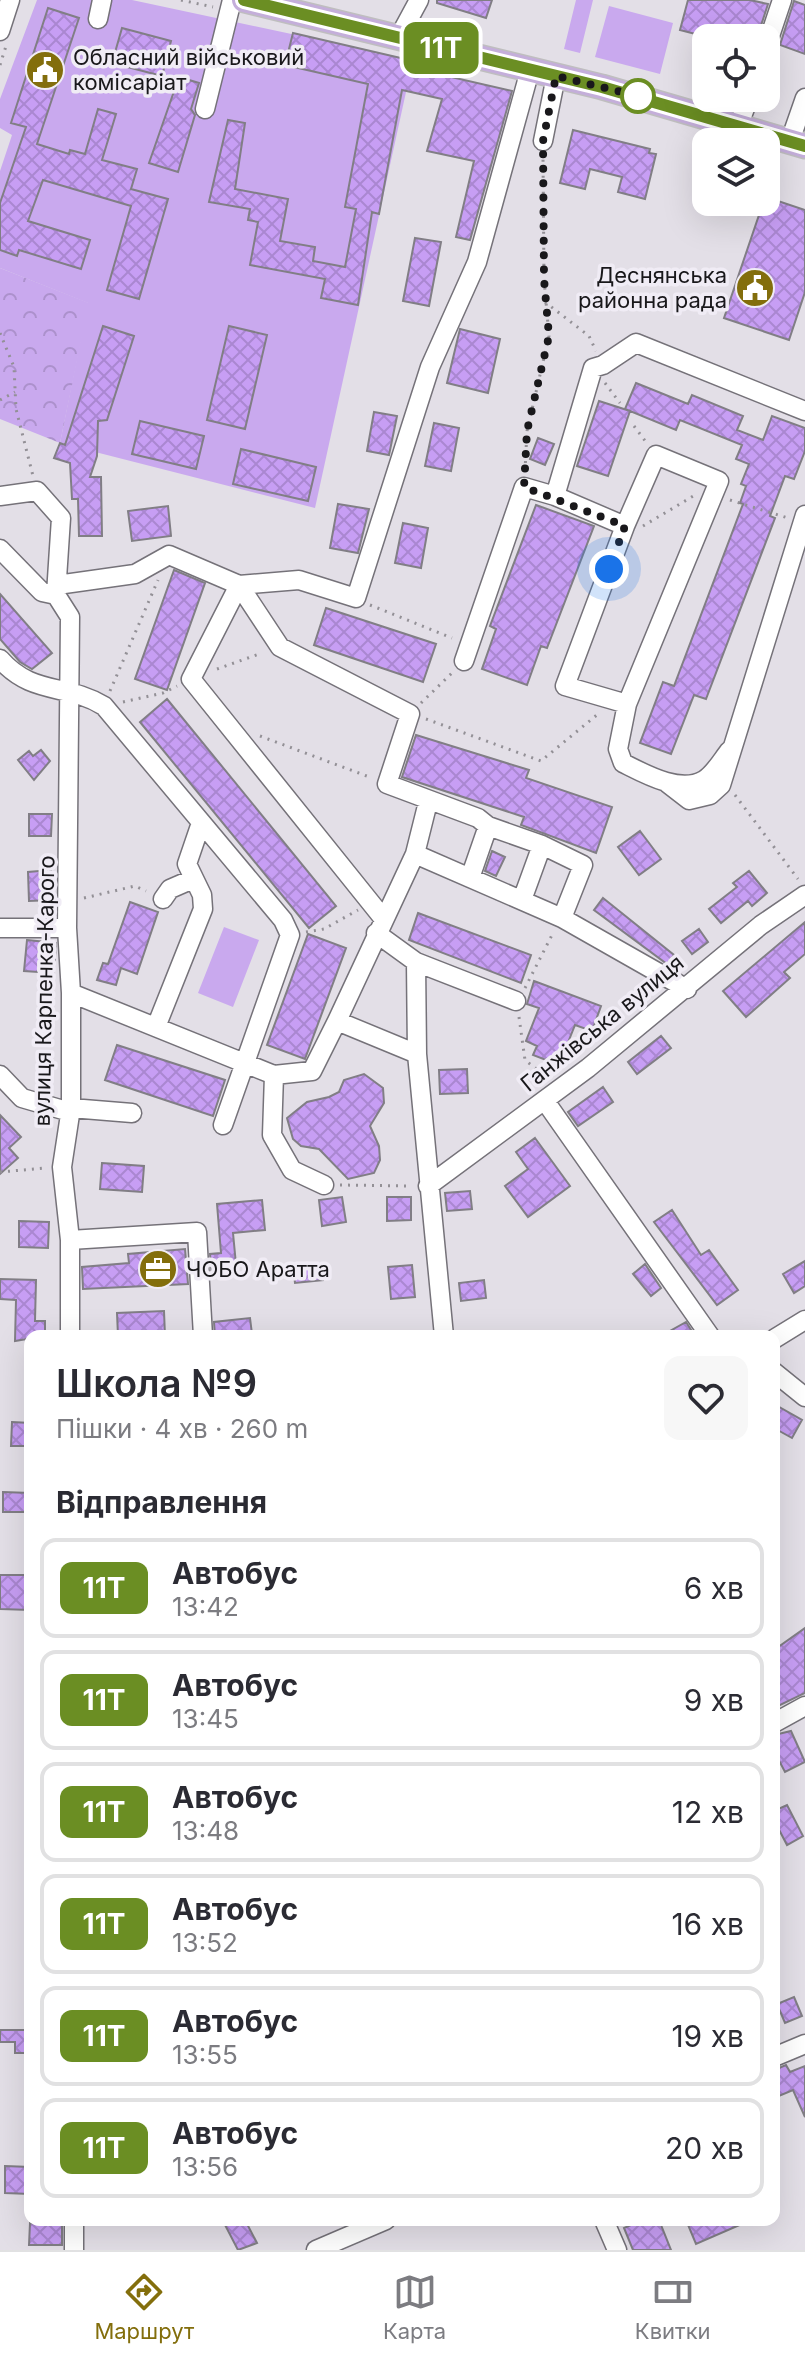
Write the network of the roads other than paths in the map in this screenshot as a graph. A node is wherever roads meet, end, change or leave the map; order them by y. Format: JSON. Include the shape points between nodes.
{"nodes":[{"id":1,"x":10,"y":0,"type":"edge"},
{"id":2,"x":102,"y":0,"type":"edge"},
{"id":3,"x":232,"y":0,"type":"edge"},
{"id":4,"x":244,"y":0,"type":"edge"},
{"id":5,"x":419,"y":0,"type":"edge"},
{"id":6,"x":782,"y":0,"type":"edge"},
{"id":7,"x":98,"y":19,"type":"dead end"},
{"id":8,"x":774,"y":24,"type":"edge"},
{"id":9,"x":0,"y":31,"type":"edge"},
{"id":10,"x":399,"y":37,"type":"junction"},
{"id":11,"x":530,"y":70,"type":"junction"},
{"id":12,"x":556,"y":76,"type":"junction"},
{"id":13,"x":805,"y":98,"type":"edge"},
{"id":14,"x":205,"y":109,"type":"dead end"},
{"id":15,"x":744,"y":112,"type":"edge"},
{"id":16,"x":739,"y":124,"type":"junction"},
{"id":17,"x":543,"y":141,"type":"road end"},
{"id":18,"x":798,"y":143,"type":"edge"},
{"id":19,"x":805,"y":411,"type":"edge"},
{"id":20,"x":0,"y":496,"type":"edge"},
{"id":21,"x":555,"y":496,"type":"junction"},
{"id":22,"x":804,"y":518,"type":"edge"},
{"id":23,"x":623,"y":533,"type":"junction"},
{"id":24,"x":0,"y":549,"type":"edge"},
{"id":25,"x":239,"y":585,"type":"junction"},
{"id":26,"x":57,"y":590,"type":"junction"},
{"id":27,"x":466,"y":653,"type":"road end"},
{"id":28,"x":0,"y":659,"type":"edge"},
{"id":29,"x":70,"y":694,"type":"junction"},
{"id":30,"x":621,"y":702,"type":"junction"},
{"id":31,"x":729,"y":751,"type":"junction"},
{"id":32,"x":667,"y":783,"type":"junction"},
{"id":33,"x":428,"y":802,"type":"junction"},
{"id":34,"x":201,"y":823,"type":"junction"},
{"id":35,"x":488,"y":826,"type":"junction"},
{"id":36,"x":542,"y":845,"type":"junction"},
{"id":37,"x":415,"y":854,"type":"junction"},
{"id":38,"x":470,"y":878,"type":"junction"},
{"id":39,"x":193,"y":879,"type":"junction"},
{"id":40,"x":805,"y":895,"type":"edge"},
{"id":41,"x":163,"y":899,"type":"road end"},
{"id":42,"x":522,"y":900,"type":"junction"},
{"id":43,"x":377,"y":918,"type":"junction"},
{"id":44,"x":562,"y":918,"type":"junction"},
{"id":45,"x":0,"y":928,"type":"edge"},
{"id":46,"x":67,"y":928,"type":"junction"},
{"id":47,"x":416,"y":962,"type":"junction"},
{"id":48,"x":687,"y":989,"type":"junction"},
{"id":49,"x":71,"y":993,"type":"junction"},
{"id":50,"x":516,"y":1001,"type":"road end"},
{"id":51,"x":337,"y":1021,"type":"junction"},
{"id":52,"x":156,"y":1027,"type":"junction"},
{"id":53,"x":417,"y":1054,"type":"junction"},
{"id":54,"x":244,"y":1061,"type":"junction"},
{"id":55,"x":0,"y":1075,"type":"edge"},
{"id":56,"x":274,"y":1075,"type":"junction"},
{"id":57,"x":545,"y":1101,"type":"junction"},
{"id":58,"x":70,"y":1110,"type":"junction"},
{"id":59,"x":132,"y":1113,"type":"dead end"},
{"id":60,"x":223,"y":1125,"type":"dead end"},
{"id":61,"x":324,"y":1185,"type":"road end"},
{"id":62,"x":428,"y":1186,"type":"junction"},
{"id":63,"x":70,"y":1240,"type":"junction"},
{"id":64,"x":805,"y":1320,"type":"edge"},
{"id":65,"x":70,"y":1330,"type":"edge"},
{"id":66,"x":203,"y":1330,"type":"edge"},
{"id":67,"x":443,"y":1330,"type":"edge"},
{"id":68,"x":706,"y":1330,"type":"edge"},
{"id":69,"x":780,"y":1335,"type":"edge"},
{"id":70,"x":780,"y":1377,"type":"edge"},
{"id":71,"x":805,"y":1397,"type":"edge"},
{"id":72,"x":805,"y":1706,"type":"edge"},
{"id":73,"x":780,"y":1720,"type":"edge"},
{"id":74,"x":805,"y":2044,"type":"edge"},
{"id":75,"x":780,"y":2054,"type":"edge"},
{"id":76,"x":74,"y":2226,"type":"edge"},
{"id":77,"x":372,"y":2226,"type":"edge"},
{"id":78,"x":607,"y":2226,"type":"edge"},
{"id":79,"x":74,"y":2250,"type":"edge"},
{"id":80,"x":316,"y":2250,"type":"edge"},
{"id":81,"x":617,"y":2250,"type":"edge"}],
"edges":[{"from":1,"to":9,"type":"street"},
{"from":2,"to":7,"type":"street"},
{"from":3,"to":14,"type":"street"},
{"from":4,"to":10,"type":"main road"},
{"from":5,"to":10,"type":"street"},
{"from":6,"to":8,"type":"street"},
{"from":10,"to":11,"type":"main road"},
{"from":11,"to":12,"type":"main road"},
{"from":11,"to":25,"type":"street","via":[[477,262],[430,367],[356,598],[299,580]]},
{"from":12,"to":16,"type":"main road"},
{"from":12,"to":17,"type":"street"},
{"from":13,"to":18,"type":"street"},
{"from":15,"to":16,"type":"street"},
{"from":16,"to":18,"type":"main road"},
{"from":19,"to":21,"type":"street","via":[[636,343],[593,368]]},
{"from":20,"to":26,"type":"street","via":[[37,491],[61,518]]},
{"from":21,"to":23,"type":"street"},
{"from":21,"to":27,"type":"street","via":[[524,487]]},
{"from":22,"to":31,"type":"street"},
{"from":23,"to":30,"type":"street","via":[[565,686]]},
{"from":23,"to":30,"type":"street","via":[[656,455],[717,487]]},
{"from":24,"to":26,"type":"street","via":[[42,592]]},
{"from":25,"to":26,"type":"street","via":[[169,555],[135,574]]},
{"from":25,"to":33,"type":"street","via":[[280,647],[410,714],[387,784]]},
{"from":25,"to":43,"type":"street","via":[[191,679]]},
{"from":26,"to":29,"type":"street","name":"вулиця Карпенка-Карого","via":[[70,617]]},
{"from":28,"to":29,"type":"street","via":[[16,678]]},
{"from":29,"to":34,"type":"street","via":[[88,696],[104,706]]},
{"from":29,"to":46,"type":"street","name":"вулиця Карпенка-Карого"},
{"from":30,"to":32,"type":"street","via":[[618,749],[623,763]]},
{"from":31,"to":32,"type":"street","via":[[705,780]]},
{"from":31,"to":32,"type":"street","via":[[723,780],[710,795],[689,800]]},
{"from":33,"to":35,"type":"street"},
{"from":33,"to":37,"type":"street"},
{"from":34,"to":39,"type":"street","via":[[187,864]]},
{"from":34,"to":54,"type":"street","via":[[290,935]]},
{"from":35,"to":36,"type":"street"},
{"from":35,"to":38,"type":"street"},
{"from":36,"to":42,"type":"street"},
{"from":36,"to":44,"type":"street","via":[[583,865]]},
{"from":37,"to":38,"type":"street"},
{"from":37,"to":43,"type":"street"},
{"from":38,"to":42,"type":"street"},
{"from":39,"to":41,"type":"street","via":[[170,889]]},
{"from":39,"to":52,"type":"street","via":[[203,909]]},
{"from":40,"to":48,"type":"street","name":"Ганжівська вулиця"},
{"from":42,"to":44,"type":"street"},
{"from":43,"to":47,"type":"street"},
{"from":43,"to":51,"type":"street"},
{"from":44,"to":48,"type":"street"},
{"from":45,"to":46,"type":"street"},
{"from":46,"to":49,"type":"street","name":"вулиця Карпенка-Карого"},
{"from":47,"to":50,"type":"street"},
{"from":47,"to":53,"type":"street"},
{"from":48,"to":57,"type":"street","name":"Ганжівська вулиця"},
{"from":49,"to":52,"type":"street"},
{"from":49,"to":58,"type":"street","name":"вулиця Карпенка-Карого"},
{"from":51,"to":53,"type":"street"},
{"from":51,"to":56,"type":"street","via":[[312,1071]]},
{"from":52,"to":54,"type":"street"},
{"from":53,"to":62,"type":"street"},
{"from":54,"to":56,"type":"street"},
{"from":54,"to":60,"type":"street"},
{"from":55,"to":58,"type":"street","via":[[22,1098]]},
{"from":56,"to":61,"type":"street","via":[[272,1135],[292,1170]]},
{"from":57,"to":62,"type":"street","name":"Ганжівська вулиця"},
{"from":57,"to":68,"type":"street"},
{"from":58,"to":59,"type":"street"},
{"from":58,"to":63,"type":"street","name":"вулиця Карпенка-Карого","via":[[62,1167]]},
{"from":62,"to":67,"type":"street"},
{"from":63,"to":65,"type":"street","name":"вулиця Карпенка-Карого"},
{"from":63,"to":66,"type":"street","via":[[197,1232]]},
{"from":64,"to":69,"type":"street"},
{"from":70,"to":71,"type":"street"},
{"from":72,"to":73,"type":"street"},
{"from":74,"to":75,"type":"street"},
{"from":76,"to":79,"type":"street"},
{"from":77,"to":80,"type":"street"},
{"from":78,"to":81,"type":"street"}]}
